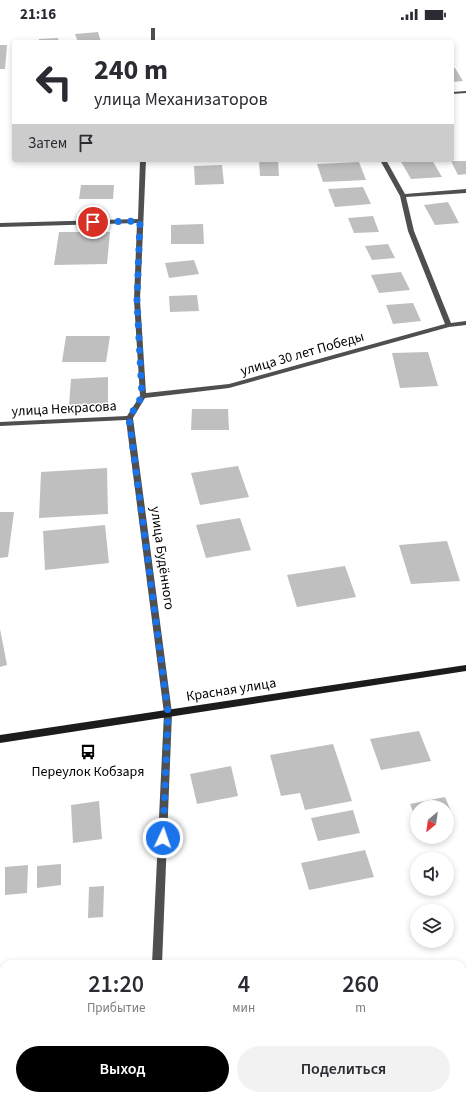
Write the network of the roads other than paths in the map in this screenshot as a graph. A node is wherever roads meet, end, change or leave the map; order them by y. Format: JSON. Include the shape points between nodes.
{"nodes":[{"id":1,"x":153,"y":28,"type":"edge"},
{"id":2,"x":153,"y":40,"type":"edge"},
{"id":3,"x":466,"y":92,"type":"edge"},
{"id":4,"x":454,"y":93,"type":"edge"},
{"id":5,"x":143,"y":162,"type":"edge"},
{"id":6,"x":384,"y":162,"type":"edge"},
{"id":7,"x":466,"y":191,"type":"edge"},
{"id":8,"x":403,"y":196,"type":"junction"},
{"id":9,"x":140,"y":221,"type":"junction"},
{"id":10,"x":0,"y":225,"type":"edge"},
{"id":11,"x":466,"y":323,"type":"edge"},
{"id":12,"x":449,"y":325,"type":"junction"},
{"id":13,"x":142,"y":396,"type":"junction"},
{"id":14,"x":129,"y":418,"type":"junction"},
{"id":15,"x":0,"y":424,"type":"edge"},
{"id":16,"x":466,"y":668,"type":"edge"},
{"id":17,"x":168,"y":713,"type":"junction"},
{"id":18,"x":0,"y":739,"type":"edge"},
{"id":19,"x":157,"y":960,"type":"edge"}],
"edges":[{"from":1,"to":2,"type":"street"},
{"from":3,"to":4,"type":"street"},
{"from":5,"to":9,"type":"street"},
{"from":6,"to":8,"type":"street"},
{"from":7,"to":8,"type":"street"},
{"from":8,"to":12,"type":"street","via":[[411,231]]},
{"from":9,"to":10,"type":"street"},
{"from":9,"to":13,"type":"street","via":[[137,300]]},
{"from":11,"to":12,"type":"street","name":"улица 30 лет Победы"},
{"from":12,"to":13,"type":"street","name":"улица 30 лет Победы","via":[[229,386]]},
{"from":13,"to":14,"type":"street"},
{"from":14,"to":15,"type":"street","name":"улица Некрасова"},
{"from":14,"to":17,"type":"street","name":"улица Будённого"},
{"from":16,"to":17,"type":"main road","name":"Красная улица"},
{"from":17,"to":18,"type":"main road","name":"Красная улица"},
{"from":17,"to":19,"type":"street","name":"улица Будённого"}]}
